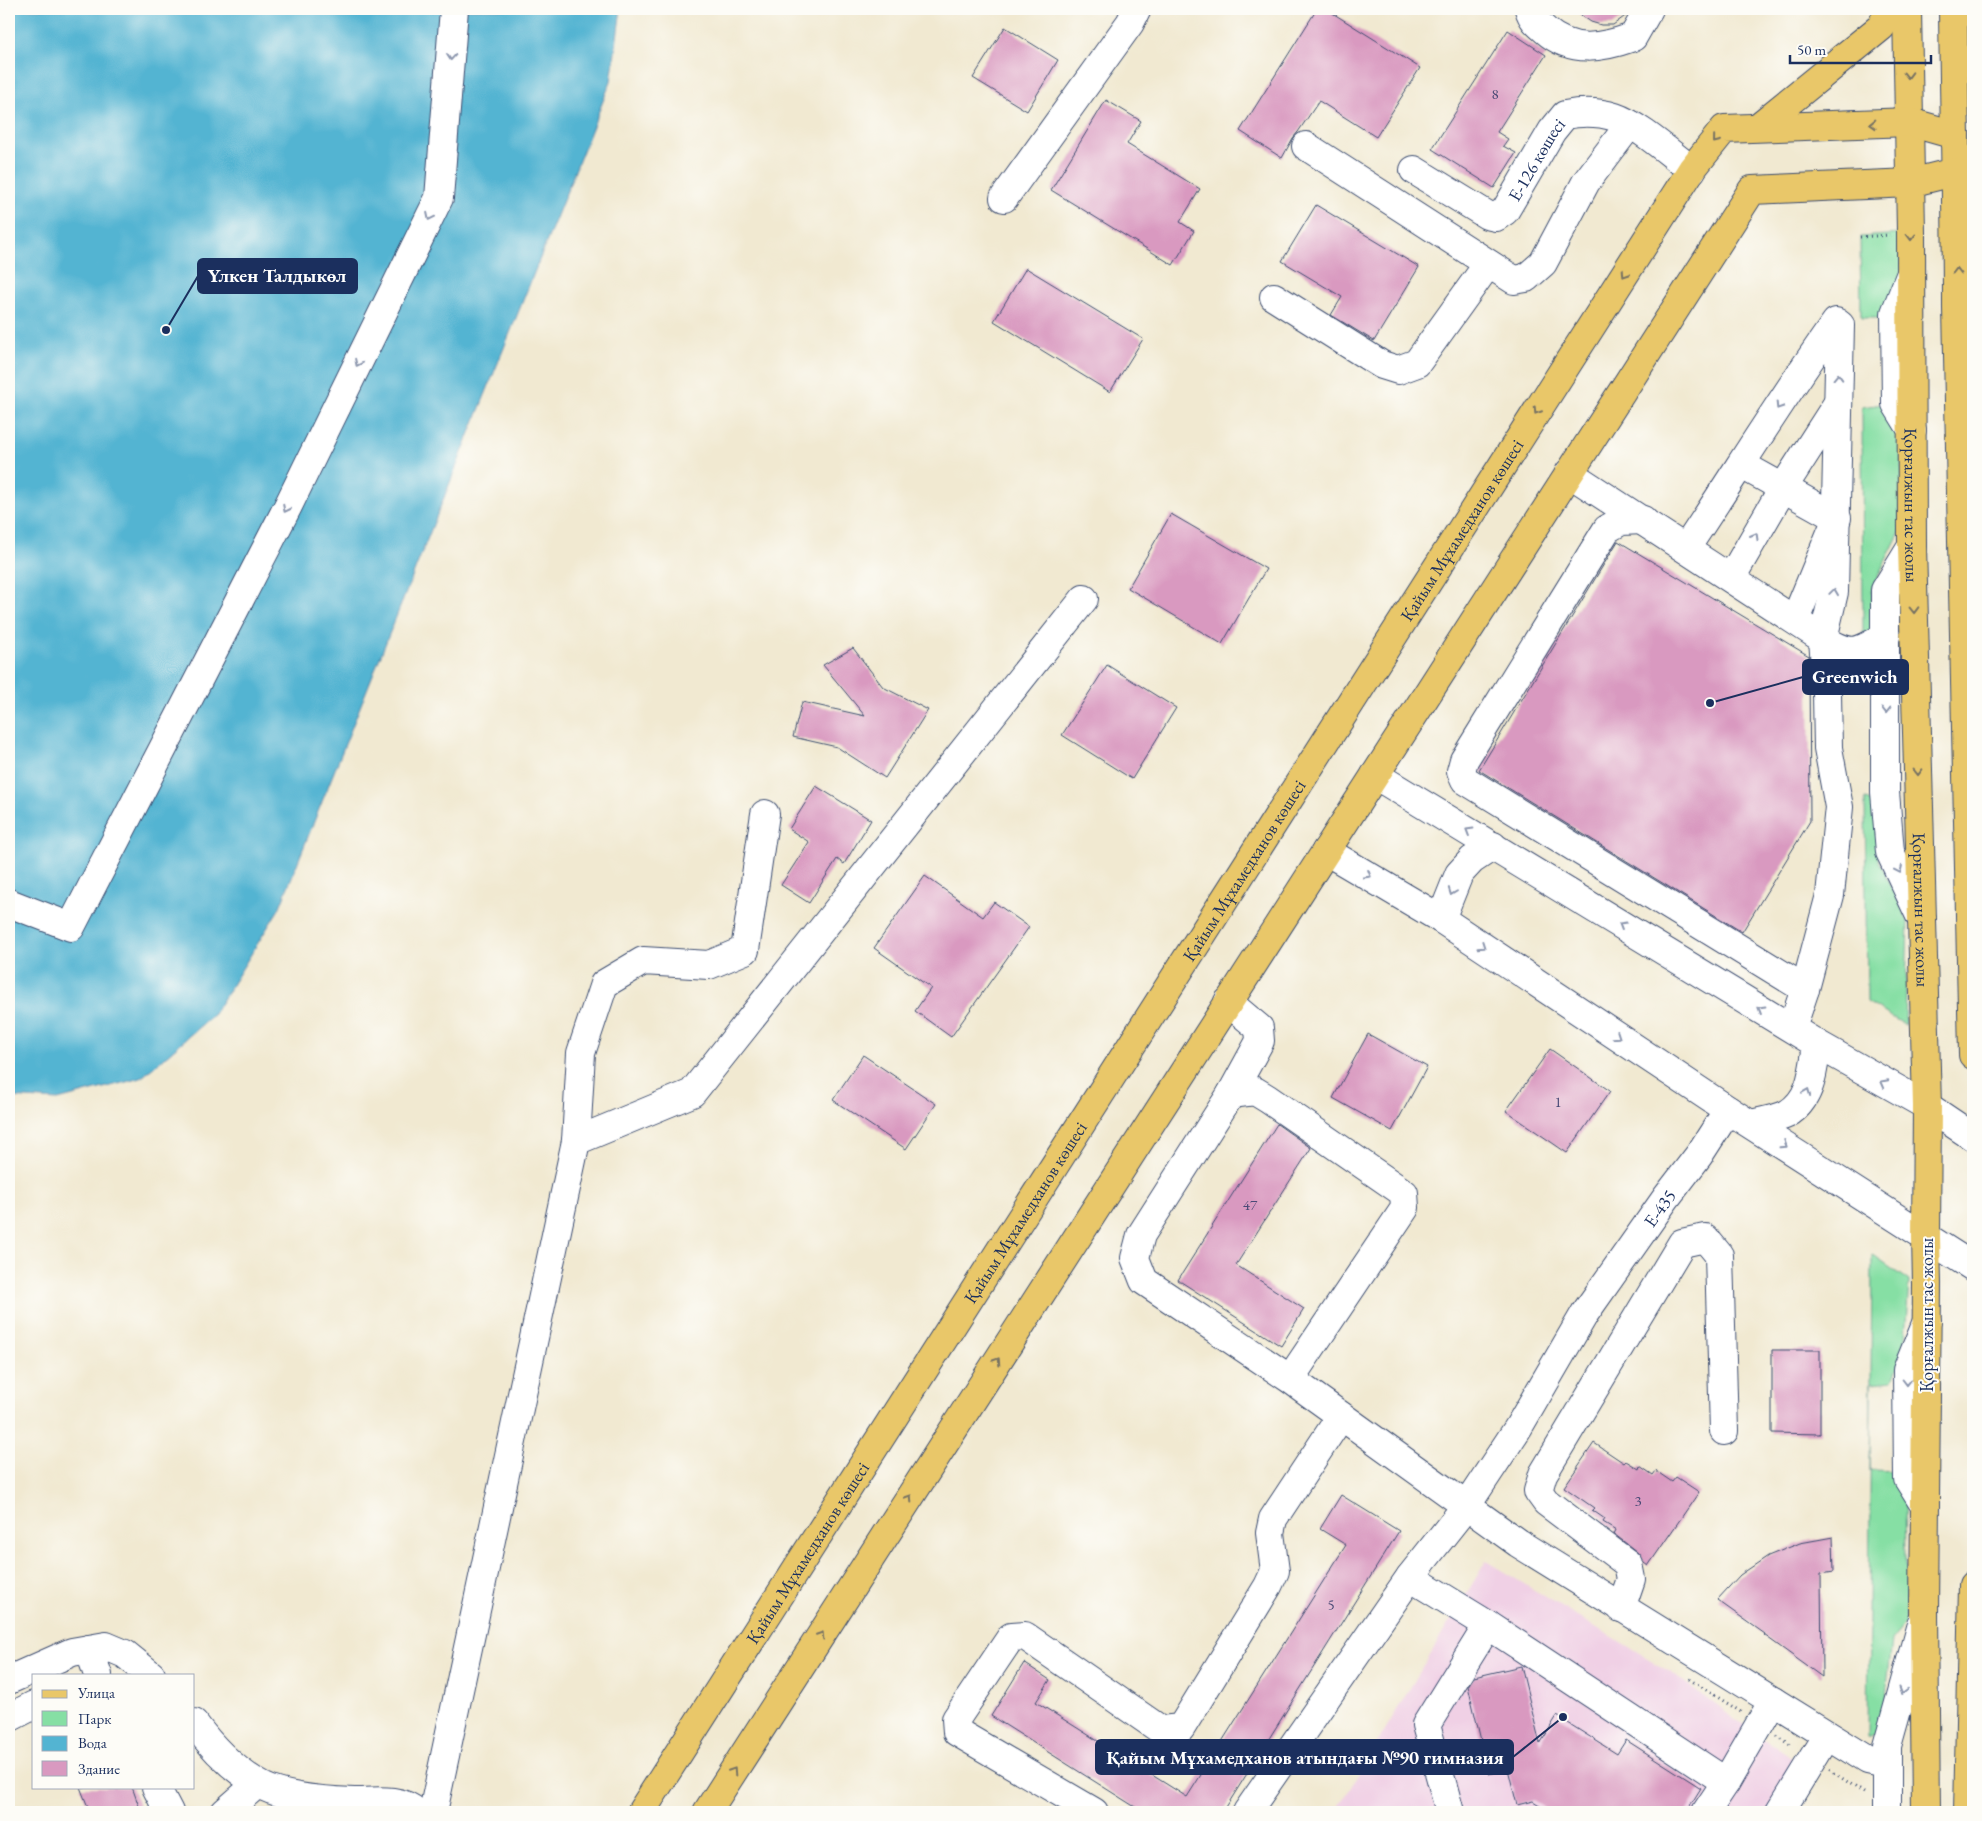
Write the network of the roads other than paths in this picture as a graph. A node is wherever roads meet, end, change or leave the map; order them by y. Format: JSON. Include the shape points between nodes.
{"nodes":[{"id":1,"x":454,"y":9,"type":"edge"},
{"id":2,"x":1137,"y":9,"type":"edge"},
{"id":3,"x":1529,"y":9,"type":"edge"},
{"id":4,"x":1649,"y":9,"type":"edge"},
{"id":5,"x":1890,"y":9,"type":"edge"},
{"id":6,"x":1907,"y":9,"type":"edge"},
{"id":7,"x":1953,"y":9,"type":"edge"},
{"id":8,"x":1909,"y":122,"type":"junction"},
{"id":9,"x":1630,"y":124,"type":"junction"},
{"id":10,"x":1758,"y":128,"type":"junction"},
{"id":11,"x":1964,"y":139,"type":"edge"},
{"id":12,"x":1306,"y":146,"type":"dead end"},
{"id":13,"x":1414,"y":170,"type":"dead end"},
{"id":14,"x":1692,"y":170,"type":"junction"},
{"id":15,"x":1964,"y":171,"type":"edge"},
{"id":16,"x":1910,"y":183,"type":"junction"},
{"id":17,"x":1004,"y":198,"type":"dead end"},
{"id":18,"x":1488,"y":264,"type":"junction"},
{"id":19,"x":1274,"y":297,"type":"dead end"},
{"id":20,"x":1957,"y":308,"type":"junction"},
{"id":21,"x":1973,"y":345,"type":"edge"},
{"id":22,"x":1837,"y":404,"type":"junction"},
{"id":23,"x":1742,"y":465,"type":"junction"},
{"id":24,"x":1569,"y":473,"type":"junction"},
{"id":25,"x":1783,"y":488,"type":"junction"},
{"id":26,"x":1837,"y":518,"type":"junction"},
{"id":27,"x":1643,"y":520,"type":"junction"},
{"id":28,"x":1912,"y":546,"type":"junction"},
{"id":29,"x":1686,"y":548,"type":"junction"},
{"id":30,"x":1731,"y":578,"type":"junction"},
{"id":31,"x":1084,"y":599,"type":"dead end"},
{"id":32,"x":1795,"y":620,"type":"junction"},
{"id":33,"x":1886,"y":636,"type":"junction"},
{"id":34,"x":1823,"y":639,"type":"junction"},
{"id":35,"x":1375,"y":775,"type":"junction"},
{"id":36,"x":1970,"y":788,"type":"edge"},
{"id":37,"x":765,"y":814,"type":"dead end"},
{"id":38,"x":1970,"y":836,"type":"edge"},
{"id":39,"x":1493,"y":846,"type":"junction"},
{"id":40,"x":1326,"y":851,"type":"junction"},
{"id":41,"x":9,"y":903,"type":"edge"},
{"id":42,"x":1441,"y":919,"type":"junction"},
{"id":43,"x":1922,"y":920,"type":"junction"},
{"id":44,"x":1805,"y":989,"type":"junction"},
{"id":45,"x":1228,"y":1002,"type":"junction"},
{"id":46,"x":1792,"y":1028,"type":"junction"},
{"id":47,"x":1817,"y":1044,"type":"junction"},
{"id":48,"x":1973,"y":1048,"type":"edge"},
{"id":49,"x":1973,"y":1055,"type":"edge"},
{"id":50,"x":1231,"y":1094,"type":"junction"},
{"id":51,"x":1927,"y":1106,"type":"junction"},
{"id":52,"x":1728,"y":1110,"type":"junction"},
{"id":53,"x":1752,"y":1124,"type":"junction"},
{"id":54,"x":1973,"y":1137,"type":"edge"},
{"id":55,"x":576,"y":1141,"type":"junction"},
{"id":56,"x":1926,"y":1237,"type":"junction"},
{"id":57,"x":1973,"y":1267,"type":"edge"},
{"id":58,"x":1290,"y":1379,"type":"junction"},
{"id":59,"x":1341,"y":1416,"type":"junction"},
{"id":60,"x":1724,"y":1431,"type":"dead end"},
{"id":61,"x":1467,"y":1506,"type":"junction"},
{"id":62,"x":1410,"y":1576,"type":"junction"},
{"id":63,"x":1973,"y":1585,"type":"edge"},
{"id":64,"x":1621,"y":1608,"type":"junction"},
{"id":65,"x":1924,"y":1610,"type":"junction"},
{"id":66,"x":1488,"y":1625,"type":"junction"},
{"id":67,"x":89,"y":1649,"type":"junction"},
{"id":68,"x":98,"y":1674,"type":"edge"},
{"id":69,"x":150,"y":1674,"type":"edge"},
{"id":70,"x":9,"y":1680,"type":"edge"},
{"id":71,"x":1773,"y":1701,"type":"junction"},
{"id":72,"x":32,"y":1706,"type":"edge"},
{"id":73,"x":9,"y":1718,"type":"edge"},
{"id":74,"x":195,"y":1724,"type":"edge"},
{"id":75,"x":1827,"y":1735,"type":"junction"},
{"id":76,"x":1886,"y":1764,"type":"junction"},
{"id":77,"x":1726,"y":1782,"type":"junction"},
{"id":78,"x":257,"y":1784,"type":"junction"},
{"id":79,"x":157,"y":1788,"type":"edge"},
{"id":80,"x":169,"y":1812,"type":"edge"},
{"id":81,"x":225,"y":1812,"type":"edge"},
{"id":82,"x":416,"y":1812,"type":"edge"},
{"id":83,"x":433,"y":1812,"type":"edge"},
{"id":84,"x":641,"y":1812,"type":"edge"},
{"id":85,"x":707,"y":1812,"type":"edge"},
{"id":86,"x":1094,"y":1812,"type":"edge"},
{"id":87,"x":1247,"y":1812,"type":"edge"},
{"id":88,"x":1450,"y":1812,"type":"edge"},
{"id":89,"x":1706,"y":1812,"type":"edge"},
{"id":90,"x":1780,"y":1812,"type":"edge"},
{"id":91,"x":1887,"y":1812,"type":"edge"},
{"id":92,"x":1926,"y":1812,"type":"edge"},
{"id":93,"x":1968,"y":1812,"type":"edge"}],
"edges":[{"from":1,"to":41,"type":"street","one_way":true,"via":[[439,198],[292,497],[71,927]]},
{"from":2,"to":17,"type":"street"},
{"from":3,"to":4,"type":"street","via":[[1532,18],[1552,37],[1578,47],[1608,46],[1633,37]]},
{"from":5,"to":10,"type":"main road","via":[[1881,27]]},
{"from":6,"to":8,"type":"main road","name":"Қорғалжын тас жолы","one_way":true},
{"from":7,"to":11,"type":"main road"},
{"from":8,"to":10,"type":"main road","name":"Қайым Мұхамедханов көшесі","one_way":true},
{"from":8,"to":11,"type":"main road","name":"Қайым Мұхамедханов көшесі"},
{"from":8,"to":16,"type":"main road","name":"Қорғалжын тас жолы"},
{"from":9,"to":13,"type":"street","name":"Е-126 көшесі","via":[[1614,117],[1590,113],[1565,115],[1552,131],[1505,211],[1496,216],[1487,215]]},
{"from":9,"to":14,"type":"street","name":"Е-126 көшесі"},
{"from":9,"to":18,"type":"street","via":[[1586,182],[1543,263],[1526,278],[1514,280]]},
{"from":10,"to":14,"type":"main road","name":"Қайым Мұхамедханов көшесі","one_way":true,"via":[[1724,128]]},
{"from":11,"to":15,"type":"main road"},
{"from":12,"to":18,"type":"street"},
{"from":14,"to":84,"type":"main road","name":"Қайым Мұхамедханов көшесі","one_way":true},
{"from":15,"to":16,"type":"main road"},
{"from":20,"to":15,"type":"main road","one_way":true,"via":[[1957,231]]},
{"from":16,"to":24,"type":"main road","via":[[1752,190]]},
{"from":16,"to":28,"type":"main road","name":"Қорғалжын тас жолы","one_way":true},
{"from":18,"to":19,"type":"street","via":[[1417,363],[1398,370],[1382,365]]},
{"from":20,"to":21,"type":"street"},
{"from":20,"to":36,"type":"main road"},
{"from":22,"to":23,"type":"street","one_way":true,"via":[[1840,325],[1836,322]]},
{"from":22,"to":25,"type":"street"},
{"from":22,"to":26,"type":"street"},
{"from":23,"to":25,"type":"street"},
{"from":23,"to":29,"type":"street"},
{"from":24,"to":27,"type":"street"},
{"from":24,"to":35,"type":"main road"},
{"from":25,"to":26,"type":"street"},
{"from":30,"to":25,"type":"street","one_way":true},
{"from":26,"to":32,"type":"street"},
{"from":34,"to":26,"type":"street","one_way":true,"via":[[1834,592]]},
{"from":27,"to":29,"type":"street"},
{"from":27,"to":44,"type":"street","via":[[1621,521],[1607,529],[1464,760],[1461,771],[1465,780]]},
{"from":28,"to":33,"type":"street","via":[[1885,590]]},
{"from":28,"to":43,"type":"main road","name":"Қорғалжын тас жолы","one_way":true},
{"from":29,"to":30,"type":"street"},
{"from":30,"to":32,"type":"street"},
{"from":31,"to":55,"type":"street","via":[[692,1093]]},
{"from":32,"to":34,"type":"street"},
{"from":33,"to":34,"type":"street","via":[[1853,652],[1842,650]]},
{"from":33,"to":43,"type":"street","one_way":true,"via":[[1885,792],[1890,852]]},
{"from":34,"to":44,"type":"street","via":[[1828,748],[1838,806],[1830,895]]},
{"from":39,"to":35,"type":"street","one_way":true},
{"from":35,"to":40,"type":"main road"},
{"from":36,"to":38,"type":"main road"},
{"from":37,"to":55,"type":"street","via":[[745,950],[709,966],[643,960],[604,984],[581,1053]]},
{"from":38,"to":48,"type":"main road"},
{"from":39,"to":42,"type":"street","one_way":true,"via":[[1472,860],[1459,874]]},
{"from":46,"to":39,"type":"street","one_way":true},
{"from":40,"to":42,"type":"street","one_way":true},
{"from":40,"to":45,"type":"main road"},
{"from":42,"to":52,"type":"street","one_way":true},
{"from":43,"to":51,"type":"main road","name":"Қорғалжын тас жолы"},
{"from":44,"to":46,"type":"street"},
{"from":45,"to":50,"type":"street","via":[[1259,1028],[1260,1041]]},
{"from":85,"to":45,"type":"main road","one_way":true},
{"from":46,"to":47,"type":"street"},
{"from":51,"to":47,"type":"street","one_way":true},
{"from":53,"to":47,"type":"street","one_way":true,"via":[[1786,1114],[1804,1100],[1811,1081]]},
{"from":48,"to":49,"type":"main road"},
{"from":50,"to":58,"type":"street","via":[[1141,1236],[1136,1258],[1144,1281]]},
{"from":50,"to":58,"type":"street","via":[[1255,1091],[1404,1193],[1405,1208]]},
{"from":51,"to":54,"type":"street"},
{"from":51,"to":56,"type":"main road","name":"Қорғалжын тас жолы"},
{"from":52,"to":53,"type":"street"},
{"from":52,"to":61,"type":"street","name":"Е-435","via":[[1584,1313],[1518,1428]]},
{"from":53,"to":56,"type":"street","one_way":true},
{"from":55,"to":83,"type":"street"},
{"from":56,"to":57,"type":"street"},
{"from":56,"to":65,"type":"main road","name":"Қорғалжын тас жолы","one_way":true},
{"from":58,"to":59,"type":"street"},
{"from":59,"to":61,"type":"street"},
{"from":59,"to":86,"type":"street","via":[[1274,1518],[1270,1533],[1275,1571],[1181,1728],[1161,1730],[1024,1636],[1011,1637],[956,1719],[957,1732]]},
{"from":60,"to":64,"type":"street","via":[[1719,1255],[1705,1238],[1682,1243],[1543,1474],[1538,1491],[1546,1502],[1628,1564],[1631,1579]]},
{"from":61,"to":62,"type":"street","name":"Е-435"},
{"from":61,"to":64,"type":"street","via":[[1518,1543]]},
{"from":62,"to":66,"type":"street"},
{"from":62,"to":87,"type":"street","name":"Е-435"},
{"from":63,"to":93,"type":"main road"},
{"from":64,"to":71,"type":"street"},
{"from":65,"to":76,"type":"street","one_way":true,"via":[[1887,1746]]},
{"from":65,"to":92,"type":"main road","name":"Қорғалжын тас жолы"},
{"from":66,"to":77,"type":"street"},
{"from":66,"to":88,"type":"street","via":[[1426,1725]]},
{"from":67,"to":68,"type":"street"},
{"from":67,"to":69,"type":"street","via":[[106,1646],[126,1654]]},
{"from":67,"to":70,"type":"street","via":[[72,1652]]},
{"from":71,"to":75,"type":"street"},
{"from":71,"to":77,"type":"street"},
{"from":72,"to":73,"type":"street"},
{"from":74,"to":78,"type":"street","via":[[209,1743]]},
{"from":75,"to":76,"type":"street","via":[[1868,1760]]},
{"from":75,"to":90,"type":"street"},
{"from":76,"to":91,"type":"street"},
{"from":77,"to":89,"type":"street"},
{"from":78,"to":81,"type":"street"},
{"from":78,"to":82,"type":"street","via":[[278,1793],[354,1802],[380,1800],[410,1807]]},
{"from":79,"to":80,"type":"street"}]}
